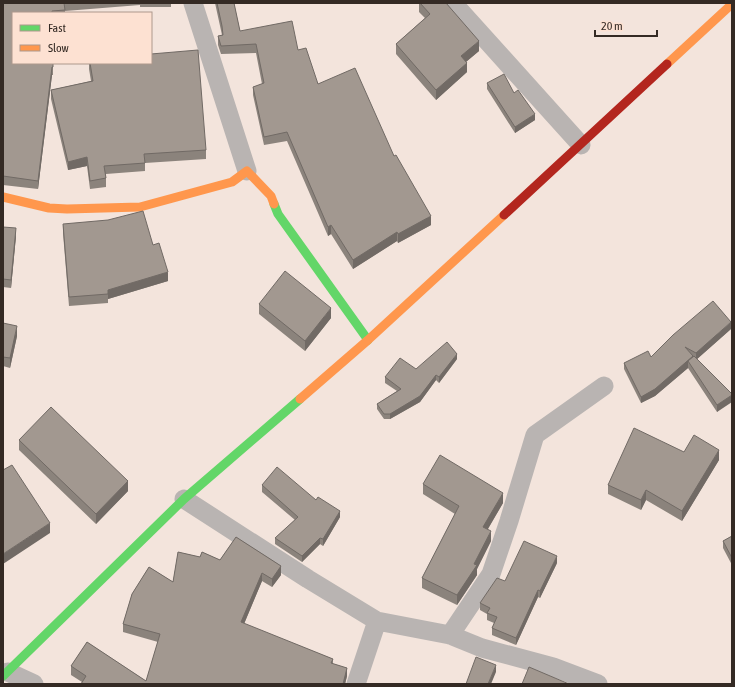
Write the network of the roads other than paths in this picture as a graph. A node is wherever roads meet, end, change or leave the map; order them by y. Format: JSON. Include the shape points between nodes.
{"nodes":[{"id":1,"x":193,"y":3,"type":"edge"},
{"id":2,"x":453,"y":3,"type":"edge"},
{"id":3,"x":732,"y":4,"type":"edge"},
{"id":4,"x":580,"y":145,"type":"junction"},
{"id":5,"x":247,"y":171,"type":"junction"},
{"id":6,"x":3,"y":197,"type":"edge"},
{"id":7,"x":368,"y":340,"type":"junction"},
{"id":8,"x":604,"y":386,"type":"dead end"},
{"id":9,"x":184,"y":499,"type":"junction"},
{"id":10,"x":377,"y":621,"type":"junction"},
{"id":11,"x":450,"y":635,"type":"junction"},
{"id":12,"x":5,"y":674,"type":"edge"},
{"id":13,"x":34,"y":684,"type":"edge"},
{"id":14,"x":356,"y":684,"type":"edge"},
{"id":15,"x":598,"y":684,"type":"edge"}],
"edges":[{"from":1,"to":5,"type":"street"},
{"from":2,"to":4,"type":"street"},
{"from":3,"to":4,"type":"main road"},
{"from":4,"to":7,"type":"main road"},
{"from":5,"to":6,"type":"main road","via":[[232,182],[140,207],[50,208]]},
{"from":5,"to":7,"type":"main road","via":[[270,196],[278,214]]},
{"from":7,"to":9,"type":"main road"},
{"from":8,"to":11,"type":"street","via":[[535,435],[491,574]]},
{"from":9,"to":10,"type":"street"},
{"from":9,"to":12,"type":"main road"},
{"from":10,"to":11,"type":"street"},
{"from":10,"to":14,"type":"street"},
{"from":11,"to":15,"type":"street","via":[[482,648],[553,667]]},
{"from":12,"to":13,"type":"street"}]}
